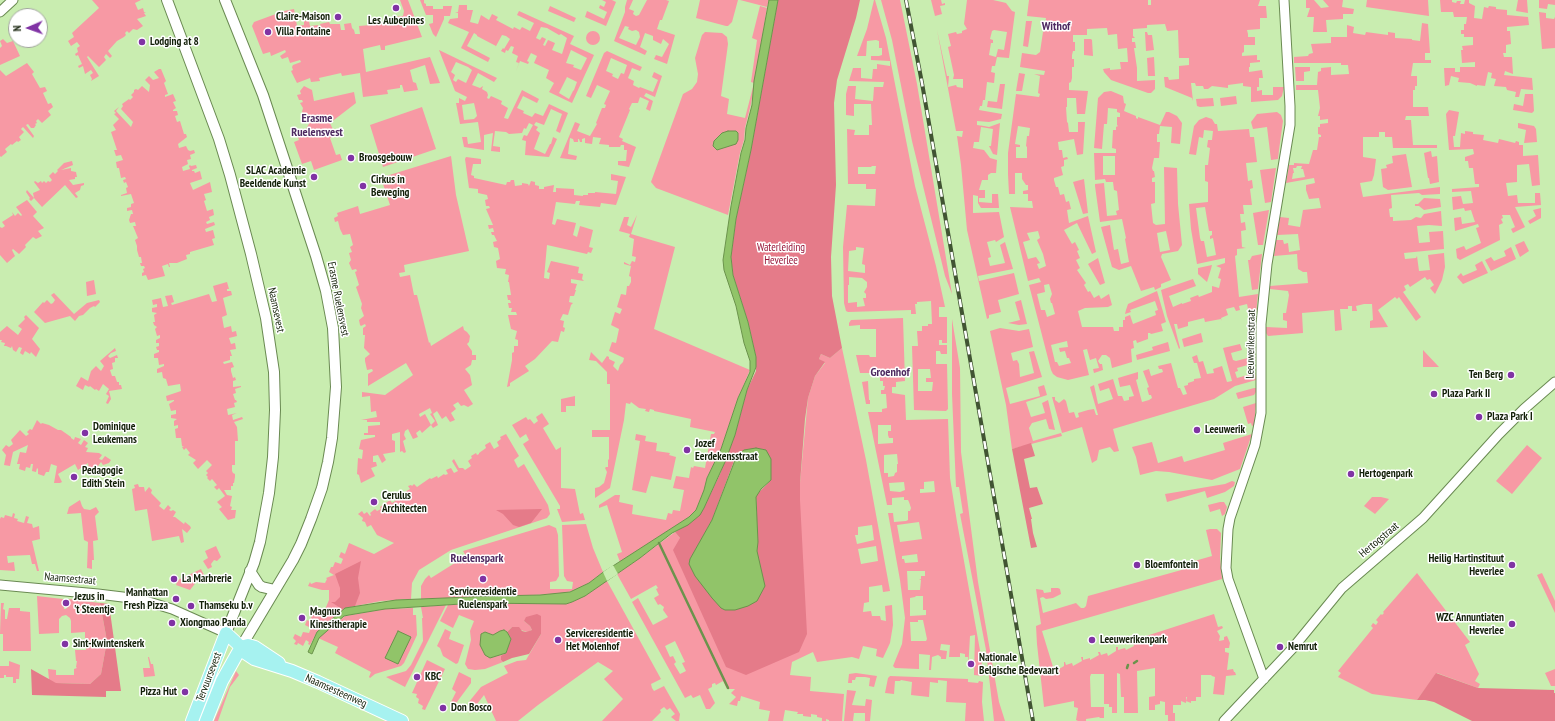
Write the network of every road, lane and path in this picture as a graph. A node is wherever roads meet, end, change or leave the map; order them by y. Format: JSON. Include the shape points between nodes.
{"nodes":[{"id":1,"x":13,"y":0,"type":"edge"},
{"id":2,"x":167,"y":0,"type":"edge"},
{"id":3,"x":225,"y":0,"type":"edge"},
{"id":4,"x":1284,"y":0,"type":"edge"},
{"id":5,"x":0,"y":12,"type":"edge"},
{"id":6,"x":1555,"y":382,"type":"edge"},
{"id":7,"x":250,"y":571,"type":"junction"},
{"id":8,"x":0,"y":585,"type":"edge"},
{"id":9,"x":275,"y":590,"type":"junction"},
{"id":10,"x":226,"y":633,"type":"junction"},
{"id":11,"x":242,"y":647,"type":"junction"},
{"id":12,"x":1264,"y":679,"type":"junction"},
{"id":13,"x":192,"y":721,"type":"edge"},
{"id":14,"x":206,"y":721,"type":"edge"},
{"id":15,"x":402,"y":721,"type":"edge"},
{"id":16,"x":1224,"y":721,"type":"edge"}],
"edges":[{"from":1,"to":5,"type":"street"},
{"from":2,"to":7,"type":"main road","name":"Naamsevest","via":[[230,174],[254,264],[271,346],[275,410],[272,470],[260,542]]},
{"from":3,"to":9,"type":"main road","name":"Erasme Ruelensvest","via":[[263,95],[316,256],[326,291],[336,357],[335,412],[322,488],[301,544]]},
{"from":4,"to":12,"type":"street","name":"Leeuwerikenstraat","via":[[1290,125],[1267,264],[1260,343],[1261,413],[1255,445],[1230,518],[1226,568]]},
{"from":6,"to":12,"type":"street","name":"Hertogstraat","via":[[1499,434],[1420,521],[1342,588]]},
{"from":7,"to":9,"type":"main road","via":[[259,585]]},
{"from":7,"to":10,"type":"main road","name":"Naamsevest"},
{"from":8,"to":10,"type":"street","name":"Naamsestraat","via":[[139,599],[172,609]]},
{"from":9,"to":11,"type":"main road","name":"Erasme Ruelensvest"},
{"from":10,"to":11,"type":"main road"},
{"from":10,"to":13,"type":"main road","name":"Tervuursevest"},
{"from":11,"to":14,"type":"main road","name":"Tervuursevest","via":[[224,676]]},
{"from":11,"to":15,"type":"main road","name":"Naamsesteenweg","via":[[255,647],[292,672]]},
{"from":12,"to":16,"type":"street","name":"Hertogstraat"}]}
